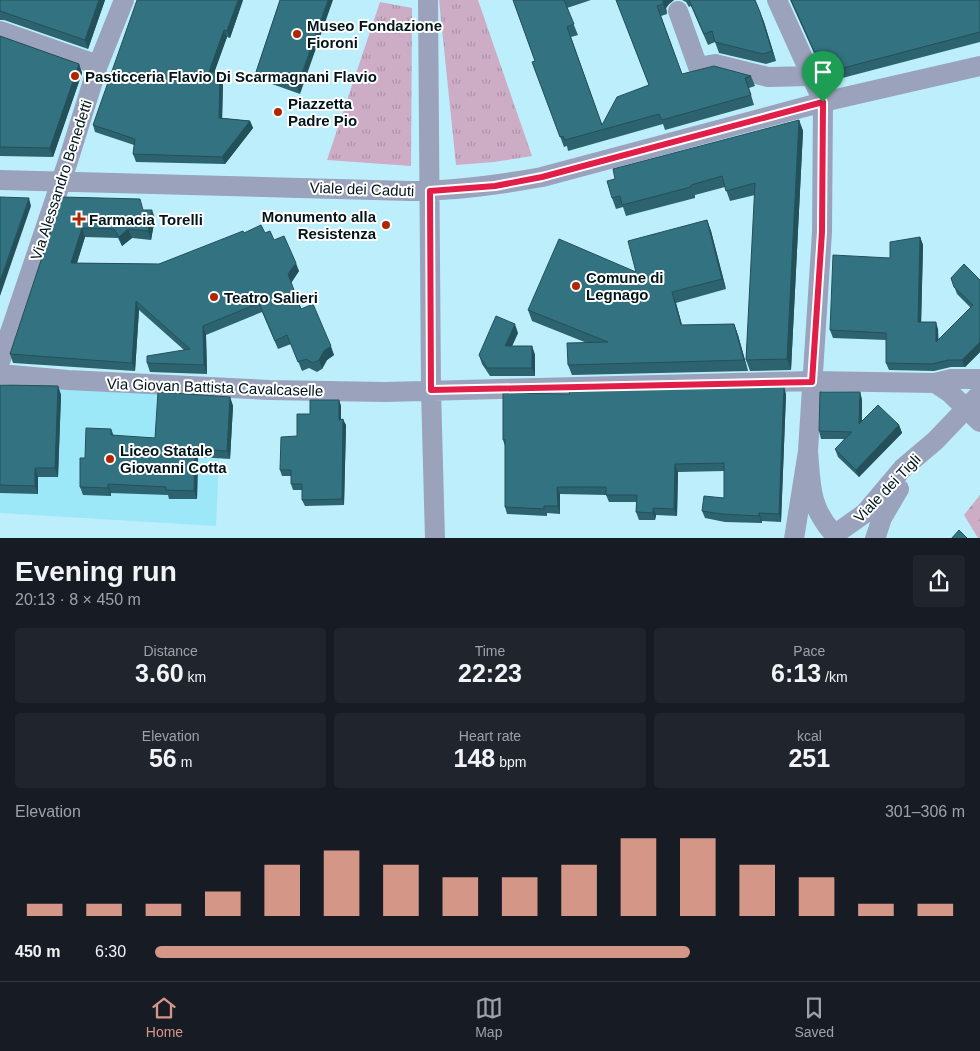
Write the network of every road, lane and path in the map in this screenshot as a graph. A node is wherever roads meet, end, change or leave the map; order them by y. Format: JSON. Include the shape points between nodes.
{"nodes":[{"id":1,"x":124,"y":0,"type":"edge"},
{"id":2,"x":428,"y":0,"type":"edge"},
{"id":3,"x":777,"y":0,"type":"edge"},
{"id":4,"x":678,"y":11,"type":"dead end"},
{"id":5,"x":0,"y":31,"type":"edge"},
{"id":6,"x":98,"y":65,"type":"junction"},
{"id":7,"x":980,"y":66,"type":"edge"},
{"id":8,"x":811,"y":76,"type":"junction"},
{"id":9,"x":823,"y":102,"type":"junction"},
{"id":10,"x":0,"y":180,"type":"edge"},
{"id":11,"x":62,"y":181,"type":"junction"},
{"id":12,"x":430,"y":191,"type":"junction"},
{"id":13,"x":0,"y":362,"type":"edge"},
{"id":14,"x":0,"y":374,"type":"edge"},
{"id":15,"x":980,"y":379,"type":"edge"},
{"id":16,"x":812,"y":382,"type":"junction"},
{"id":17,"x":935,"y":383,"type":"junction"},
{"id":18,"x":431,"y":390,"type":"junction"},
{"id":19,"x":975,"y":408,"type":"edge"},
{"id":20,"x":935,"y":441,"type":"junction"},
{"id":21,"x":808,"y":451,"type":"junction"},
{"id":22,"x":840,"y":535,"type":"edge"},
{"id":23,"x":435,"y":538,"type":"edge"},
{"id":24,"x":794,"y":538,"type":"edge"},
{"id":25,"x":804,"y":538,"type":"edge"},
{"id":26,"x":875,"y":538,"type":"edge"}],
"edges":[{"from":1,"to":6,"type":"street","name":"Via Alessandro Benedetti"},
{"from":2,"to":12,"type":"street"},
{"from":3,"to":8,"type":"street"},
{"from":4,"to":8,"type":"street","via":[[698,67],[714,64],[768,77]]},
{"from":5,"to":6,"type":"street"},
{"from":6,"to":11,"type":"street","name":"Via Alessandro Benedetti"},
{"from":7,"to":9,"type":"street","name":"Viale dei Caduti"},
{"from":8,"to":9,"type":"street"},
{"from":9,"to":12,"type":"street","name":"Viale dei Caduti","via":[[542,177],[495,186]]},
{"from":9,"to":16,"type":"street","via":[[822,232]]},
{"from":10,"to":11,"type":"street","name":"Viale dei Caduti"},
{"from":11,"to":12,"type":"street","name":"Viale dei Caduti"},
{"from":11,"to":13,"type":"street","name":"Via Alessandro Benedetti"},
{"from":12,"to":18,"type":"street"},
{"from":14,"to":18,"type":"street","name":"Via Giovan Battista Cavalcaselle","via":[[269,390]]},
{"from":15,"to":17,"type":"street","name":"Via Giovan Battista Cavalcaselle","via":[[951,379]]},
{"from":16,"to":17,"type":"street","name":"Via Giovan Battista Cavalcaselle"},
{"from":16,"to":18,"type":"street","name":"Via Giovan Battista Cavalcaselle"},
{"from":16,"to":21,"type":"street"},
{"from":17,"to":19,"type":"street"},
{"from":18,"to":23,"type":"street"},
{"from":19,"to":20,"type":"street","name":"Viale dei Tigli"},
{"from":20,"to":22,"type":"street","name":"Viale dei Tigli","via":[[903,468],[865,514]]},
{"from":20,"to":26,"type":"street","name":"Viale dei Tigli","via":[[888,506]]},
{"from":21,"to":22,"type":"street","via":[[814,503],[824,523]]},
{"from":21,"to":24,"type":"street"},
{"from":22,"to":25,"type":"street","name":"Viale dei Tigli","via":[[818,533]]}]}
